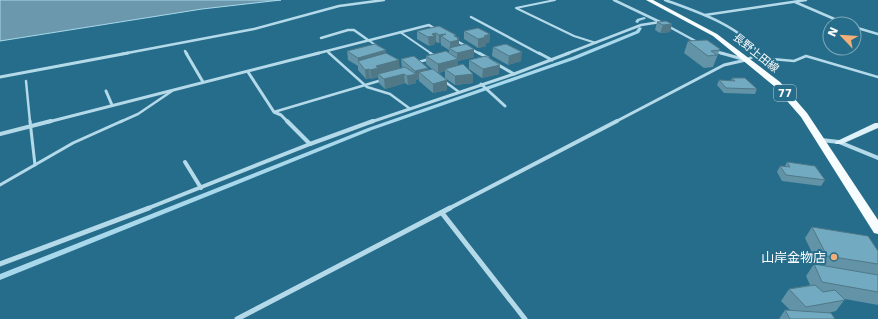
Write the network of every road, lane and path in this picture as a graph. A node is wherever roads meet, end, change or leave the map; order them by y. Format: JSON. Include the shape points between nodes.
{"nodes":[{"id":1,"x":384,"y":0,"type":"edge"},
{"id":2,"x":555,"y":0,"type":"edge"},
{"id":3,"x":614,"y":0,"type":"edge"},
{"id":4,"x":648,"y":0,"type":"edge"},
{"id":5,"x":665,"y":0,"type":"edge"},
{"id":6,"x":676,"y":0,"type":"edge"},
{"id":7,"x":806,"y":0,"type":"edge"},
{"id":8,"x":795,"y":2,"type":"junction"},
{"id":9,"x":673,"y":3,"type":"junction"},
{"id":10,"x":705,"y":15,"type":"junction"},
{"id":11,"x":827,"y":16,"type":"edge"},
{"id":12,"x":471,"y":17,"type":"dead end"},
{"id":13,"x":660,"y":22,"type":"junction"},
{"id":14,"x":862,"y":29,"type":"edge"},
{"id":15,"x":400,"y":32,"type":"junction"},
{"id":16,"x":442,"y":33,"type":"edge"},
{"id":17,"x":878,"y":34,"type":"edge"},
{"id":18,"x":449,"y":37,"type":"edge"},
{"id":19,"x":321,"y":38,"type":"dead end"},
{"id":20,"x":368,"y":40,"type":"junction"},
{"id":21,"x":596,"y":43,"type":"junction"},
{"id":22,"x":704,"y":45,"type":"edge"},
{"id":23,"x":470,"y":48,"type":"junction"},
{"id":24,"x":380,"y":49,"type":"edge"},
{"id":25,"x":710,"y":49,"type":"edge"},
{"id":26,"x":464,"y":50,"type":"edge"},
{"id":27,"x":185,"y":51,"type":"dead end"},
{"id":28,"x":327,"y":51,"type":"junction"},
{"id":29,"x":759,"y":54,"type":"junction"},
{"id":30,"x":552,"y":60,"type":"junction"},
{"id":31,"x":746,"y":60,"type":"junction"},
{"id":32,"x":422,"y":66,"type":"edge"},
{"id":33,"x":248,"y":72,"type":"junction"},
{"id":34,"x":514,"y":74,"type":"junction"},
{"id":35,"x":0,"y":77,"type":"edge"},
{"id":36,"x":878,"y":77,"type":"edge"},
{"id":37,"x":388,"y":79,"type":"edge"},
{"id":38,"x":441,"y":79,"type":"edge"},
{"id":39,"x":26,"y":81,"type":"dead end"},
{"id":40,"x":203,"y":82,"type":"junction"},
{"id":41,"x":481,"y":84,"type":"junction"},
{"id":42,"x":365,"y":85,"type":"junction"},
{"id":43,"x":175,"y":89,"type":"junction"},
{"id":44,"x":106,"y":91,"type":"dead end"},
{"id":45,"x":459,"y":92,"type":"junction"},
{"id":46,"x":112,"y":105,"type":"junction"},
{"id":47,"x":505,"y":106,"type":"dead end"},
{"id":48,"x":409,"y":108,"type":"junction"},
{"id":49,"x":274,"y":112,"type":"junction"},
{"id":50,"x":30,"y":125,"type":"junction"},
{"id":51,"x":878,"y":125,"type":"edge"},
{"id":52,"x":0,"y":134,"type":"edge"},
{"id":53,"x":821,"y":140,"type":"junction"},
{"id":54,"x":839,"y":142,"type":"junction"},
{"id":55,"x":310,"y":144,"type":"junction"},
{"id":56,"x":878,"y":158,"type":"edge"},
{"id":57,"x":185,"y":162,"type":"dead end"},
{"id":58,"x":35,"y":165,"type":"junction"},
{"id":59,"x":0,"y":185,"type":"edge"},
{"id":60,"x":200,"y":188,"type":"junction"},
{"id":61,"x":442,"y":213,"type":"junction"},
{"id":62,"x":878,"y":230,"type":"edge"},
{"id":63,"x":0,"y":264,"type":"edge"},
{"id":64,"x":237,"y":319,"type":"edge"},
{"id":65,"x":525,"y":319,"type":"edge"}],
"edges":[{"from":1,"to":35,"type":"street","via":[[339,6],[254,29]]},
{"from":2,"to":21,"type":"lane","via":[[516,8],[574,36]]},
{"from":3,"to":13,"type":"street"},
{"from":4,"to":31,"type":"main road","name":"長野上田線","number":"77","via":[[704,28],[730,45]]},
{"from":5,"to":9,"type":"street"},
{"from":6,"to":9,"type":"street"},
{"from":7,"to":8,"type":"street"},
{"from":8,"to":10,"type":"street"},
{"from":8,"to":11,"type":"street"},
{"from":9,"to":10,"type":"street"},
{"from":10,"to":29,"type":"street","via":[[747,38],[758,48]]},
{"from":12,"to":30,"type":"street"},
{"from":13,"to":21,"type":"street","via":[[642,25]]},
{"from":13,"to":22,"type":"street"},
{"from":14,"to":17,"type":"street"},
{"from":15,"to":16,"type":"street","via":[[428,25]]},
{"from":15,"to":20,"type":"street"},
{"from":15,"to":32,"type":"lane","via":[[437,57],[416,62]]},
{"from":18,"to":23,"type":"street"},
{"from":19,"to":20,"type":"street","via":[[354,30]]},
{"from":20,"to":24,"type":"lane"},
{"from":20,"to":28,"type":"street"},
{"from":21,"to":30,"type":"street"},
{"from":23,"to":26,"type":"lane"},
{"from":23,"to":34,"type":"street"},
{"from":25,"to":31,"type":"street"},
{"from":27,"to":40,"type":"street"},
{"from":28,"to":33,"type":"street"},
{"from":28,"to":42,"type":"lane"},
{"from":29,"to":31,"type":"street"},
{"from":29,"to":36,"type":"lane","via":[[772,59],[794,60],[806,56]]},
{"from":30,"to":34,"type":"street"},
{"from":31,"to":53,"type":"main road","name":"長野上田線","number":"77","via":[[777,84],[804,115]]},
{"from":31,"to":61,"type":"street","via":[[724,66]]},
{"from":33,"to":40,"type":"street"},
{"from":33,"to":49,"type":"street"},
{"from":34,"to":41,"type":"street"},
{"from":37,"to":42,"type":"lane"},
{"from":38,"to":45,"type":"lane"},
{"from":39,"to":50,"type":"lane"},
{"from":40,"to":43,"type":"street"},
{"from":41,"to":45,"type":"street"},
{"from":41,"to":47,"type":"street"},
{"from":42,"to":48,"type":"lane","via":[[390,94]]},
{"from":42,"to":49,"type":"lane"},
{"from":43,"to":46,"type":"street"},
{"from":43,"to":58,"type":"lane","via":[[138,114],[73,143]]},
{"from":44,"to":46,"type":"street"},
{"from":45,"to":48,"type":"street"},
{"from":46,"to":50,"type":"street"},
{"from":48,"to":55,"type":"street"},
{"from":49,"to":55,"type":"street","via":[[282,115]]},
{"from":50,"to":52,"type":"street"},
{"from":50,"to":58,"type":"lane"},
{"from":51,"to":54,"type":"street"},
{"from":53,"to":54,"type":"street"},
{"from":53,"to":62,"type":"main road","name":"長野上田線","number":"77"},
{"from":54,"to":56,"type":"street"},
{"from":55,"to":60,"type":"street"},
{"from":57,"to":60,"type":"street"},
{"from":58,"to":59,"type":"lane"},
{"from":60,"to":63,"type":"street"},
{"from":61,"to":64,"type":"street"},
{"from":61,"to":65,"type":"street"}]}
